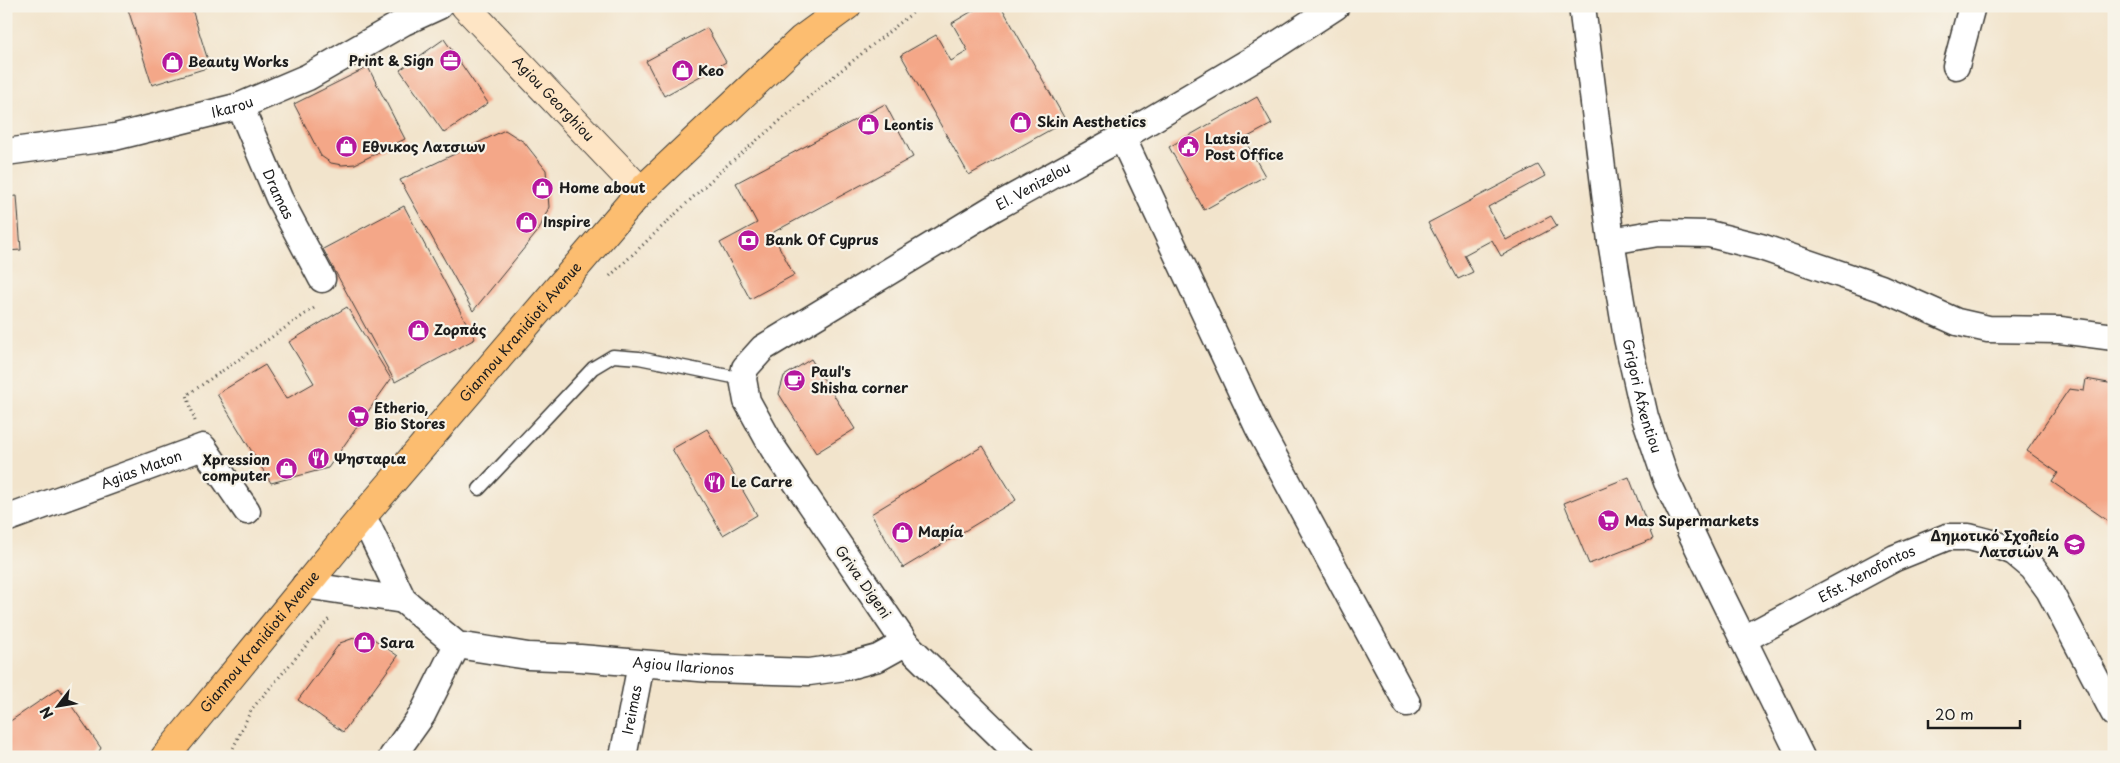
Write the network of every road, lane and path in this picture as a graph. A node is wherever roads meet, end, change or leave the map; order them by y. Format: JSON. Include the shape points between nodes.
{"nodes":[{"id":1,"x":439,"y":6,"type":"edge"},
{"id":2,"x":466,"y":6,"type":"edge"},
{"id":3,"x":847,"y":6,"type":"edge"},
{"id":4,"x":921,"y":6,"type":"edge"},
{"id":5,"x":1336,"y":6,"type":"edge"},
{"id":6,"x":1582,"y":6,"type":"edge"},
{"id":7,"x":1972,"y":6,"type":"edge"},
{"id":8,"x":1956,"y":66,"type":"dead end"},
{"id":9,"x":240,"y":106,"type":"junction"},
{"id":10,"x":1122,"y":137,"type":"junction"},
{"id":11,"x":6,"y":152,"type":"edge"},
{"id":12,"x":641,"y":191,"type":"junction"},
{"id":13,"x":1611,"y":241,"type":"junction"},
{"id":14,"x":322,"y":279,"type":"joint"},
{"id":15,"x":604,"y":282,"type":"dead end"},
{"id":16,"x":2114,"y":337,"type":"edge"},
{"id":17,"x":743,"y":379,"type":"junction"},
{"id":18,"x":203,"y":448,"type":"junction"},
{"id":19,"x":478,"y":488,"type":"dead end"},
{"id":20,"x":247,"y":511,"type":"dead end"},
{"id":21,"x":363,"y":516,"type":"junction"},
{"id":22,"x":6,"y":519,"type":"edge"},
{"id":23,"x":305,"y":585,"type":"junction"},
{"id":24,"x":351,"y":592,"type":"junction"},
{"id":25,"x":403,"y":600,"type":"junction"},
{"id":26,"x":1744,"y":639,"type":"junction"},
{"id":27,"x":905,"y":643,"type":"junction"},
{"id":28,"x":457,"y":646,"type":"junction"},
{"id":29,"x":640,"y":664,"type":"junction"},
{"id":30,"x":1407,"y":703,"type":"dead end"},
{"id":31,"x":2114,"y":713,"type":"edge"},
{"id":32,"x":165,"y":757,"type":"edge"},
{"id":33,"x":229,"y":757,"type":"edge"},
{"id":34,"x":392,"y":757,"type":"edge"},
{"id":35,"x":623,"y":757,"type":"edge"},
{"id":36,"x":1022,"y":757,"type":"edge"},
{"id":37,"x":1801,"y":757,"type":"edge"}],
"edges":[{"from":1,"to":9,"type":"street","name":"Ikarou","via":[[404,22],[308,77]]},
{"from":2,"to":12,"type":"main road","name":"Agiou Georghiou"},
{"from":3,"to":12,"type":"main road","name":"Giannou Kranidioti Avenue","via":[[802,39]]},
{"from":4,"to":15,"type":"path","via":[[725,167]]},
{"from":5,"to":10,"type":"street","name":"El. Venizelou"},
{"from":6,"to":13,"type":"street","name":"Grigori Afxentiou"},
{"from":7,"to":8,"type":"street"},
{"from":9,"to":11,"type":"street","name":"Ikarou","via":[[115,136]]},
{"from":9,"to":14,"type":"street","name":"Dramas","via":[[280,198]]},
{"from":10,"to":17,"type":"street","name":"El. Venizelou","via":[[992,208],[763,348],[745,368]]},
{"from":10,"to":30,"type":"street","via":[[1258,427]]},
{"from":12,"to":21,"type":"main road","name":"Giannou Kranidioti Avenue"},
{"from":13,"to":16,"type":"street","via":[[1672,232],[1708,234],[1761,247],[1881,288],[1957,322],[1988,329],[2060,330]]},
{"from":13,"to":26,"type":"street","name":"Grigori Afxentiou","via":[[1627,338],[1645,418],[1667,482]]},
{"from":14,"to":18,"type":"path","via":[[316,308],[188,395]]},
{"from":17,"to":19,"type":"lane","via":[[639,358],[613,356],[592,368]]},
{"from":17,"to":27,"type":"street","name":"Griva Digeni","via":[[748,401],[773,448]]},
{"from":18,"to":20,"type":"street"},
{"from":18,"to":22,"type":"street","name":"Agias Maton"},
{"from":21,"to":23,"type":"main road","name":"Giannou Kranidioti Avenue"},
{"from":21,"to":25,"type":"street"},
{"from":23,"to":24,"type":"street"},
{"from":23,"to":32,"type":"main road","name":"Giannou Kranidioti Avenue"},
{"from":24,"to":25,"type":"street"},
{"from":24,"to":33,"type":"path","via":[[251,710]]},
{"from":25,"to":28,"type":"street"},
{"from":26,"to":31,"type":"street","name":"Efst. Xenofontos","via":[[1895,558],[1947,537],[1969,537],[2014,552],[2033,568],[2049,590]]},
{"from":26,"to":37,"type":"street","name":"Grigori Afxentiou"},
{"from":27,"to":29,"type":"street","name":"Agiou Ilarionos","via":[[878,658],[845,668],[809,672]]},
{"from":27,"to":36,"type":"street","name":"Griva Digeni"},
{"from":28,"to":29,"type":"street","name":"Agiou Ilarionos","via":[[528,656]]},
{"from":28,"to":34,"type":"street","via":[[422,714]]},
{"from":29,"to":35,"type":"street","name":"Ireimas"}]}
